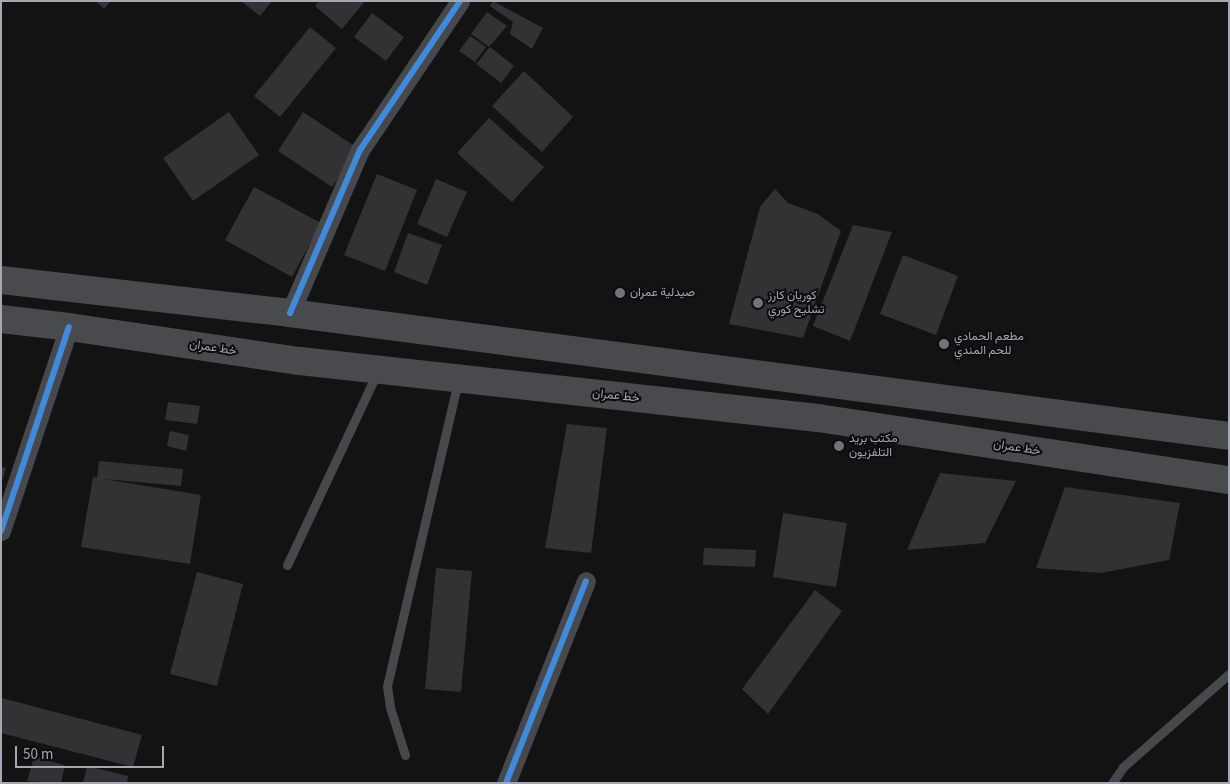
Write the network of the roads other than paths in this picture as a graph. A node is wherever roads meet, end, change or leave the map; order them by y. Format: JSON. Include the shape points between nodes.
{"nodes":[{"id":1,"x":460,"y":1,"type":"edge"},
{"id":2,"x":1,"y":280,"type":"edge"},
{"id":3,"x":290,"y":313,"type":"junction"},
{"id":4,"x":1,"y":319,"type":"edge"},
{"id":5,"x":69,"y":326,"type":"junction"},
{"id":6,"x":378,"y":370,"type":"junction"},
{"id":7,"x":459,"y":379,"type":"junction"},
{"id":8,"x":1229,"y":436,"type":"edge"},
{"id":9,"x":1229,"y":480,"type":"edge"},
{"id":10,"x":1,"y":530,"type":"edge"},
{"id":11,"x":286,"y":565,"type":"dead end"},
{"id":12,"x":586,"y":581,"type":"dead end"},
{"id":13,"x":1229,"y":674,"type":"edge"},
{"id":14,"x":405,"y":755,"type":"dead end"},
{"id":15,"x":506,"y":783,"type":"edge"},
{"id":16,"x":1112,"y":783,"type":"edge"}],
"edges":[{"from":1,"to":3,"type":"street","via":[[360,150]]},
{"from":2,"to":3,"type":"main road"},
{"from":3,"to":8,"type":"main road"},
{"from":4,"to":5,"type":"main road","name":"خط عمران"},
{"from":5,"to":6,"type":"main road","name":"خط عمران"},
{"from":5,"to":10,"type":"street"},
{"from":6,"to":7,"type":"main road","name":"خط عمران"},
{"from":6,"to":11,"type":"lane"},
{"from":7,"to":9,"type":"main road","name":"خط عمران","via":[[818,418]]},
{"from":7,"to":14,"type":"lane","via":[[387,686]]},
{"from":12,"to":15,"type":"street"},
{"from":13,"to":16,"type":"lane","via":[[1123,766]]}]}
